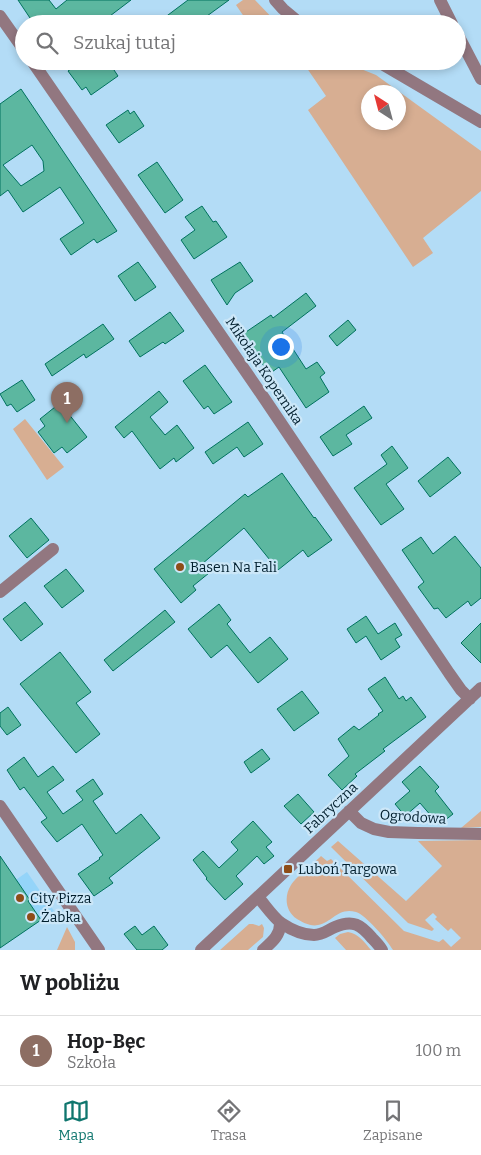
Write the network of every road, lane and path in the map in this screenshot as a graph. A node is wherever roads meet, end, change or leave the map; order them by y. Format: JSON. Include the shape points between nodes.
{"nodes":[{"id":1,"x":275,"y":0,"type":"edge"},
{"id":2,"x":440,"y":0,"type":"edge"},
{"id":3,"x":290,"y":15,"type":"edge"},
{"id":4,"x":448,"y":15,"type":"edge"},
{"id":5,"x":0,"y":16,"type":"edge"},
{"id":6,"x":15,"y":37,"type":"edge"},
{"id":7,"x":466,"y":50,"type":"edge"},
{"id":8,"x":38,"y":70,"type":"edge"},
{"id":9,"x":392,"y":70,"type":"edge"},
{"id":10,"x":481,"y":79,"type":"edge"},
{"id":11,"x":481,"y":122,"type":"edge"},
{"id":12,"x":53,"y":548,"type":"dead end"},
{"id":13,"x":0,"y":592,"type":"edge"},
{"id":14,"x":481,"y":688,"type":"edge"},
{"id":15,"x":470,"y":699,"type":"junction"},
{"id":16,"x":0,"y":806,"type":"edge"},
{"id":17,"x":349,"y":811,"type":"junction"},
{"id":18,"x":481,"y":834,"type":"edge"},
{"id":19,"x":258,"y":897,"type":"junction"},
{"id":20,"x":280,"y":922,"type":"junction"},
{"id":21,"x":93,"y":947,"type":"edge"},
{"id":22,"x":201,"y":950,"type":"edge"},
{"id":23,"x":264,"y":950,"type":"edge"},
{"id":24,"x":382,"y":950,"type":"edge"}],
"edges":[{"from":1,"to":3,"type":"street"},
{"from":2,"to":4,"type":"street"},
{"from":5,"to":6,"type":"street"},
{"from":7,"to":10,"type":"street"},
{"from":8,"to":15,"type":"street","name":"Mikołaja Kopernika","via":[[448,673]]},
{"from":9,"to":11,"type":"street"},
{"from":12,"to":13,"type":"street"},
{"from":14,"to":15,"type":"street","name":"Fabryczna"},
{"from":15,"to":17,"type":"street","name":"Fabryczna"},
{"from":16,"to":21,"type":"street"},
{"from":17,"to":18,"type":"street","name":"Ogrodowa","via":[[374,829],[389,832]]},
{"from":17,"to":19,"type":"street","name":"Fabryczna"},
{"from":19,"to":20,"type":"street"},
{"from":19,"to":22,"type":"street","name":"Fabryczna"},
{"from":20,"to":23,"type":"street","via":[[276,937]]},
{"from":20,"to":24,"type":"street","via":[[313,935],[344,924],[360,925]]}]}
